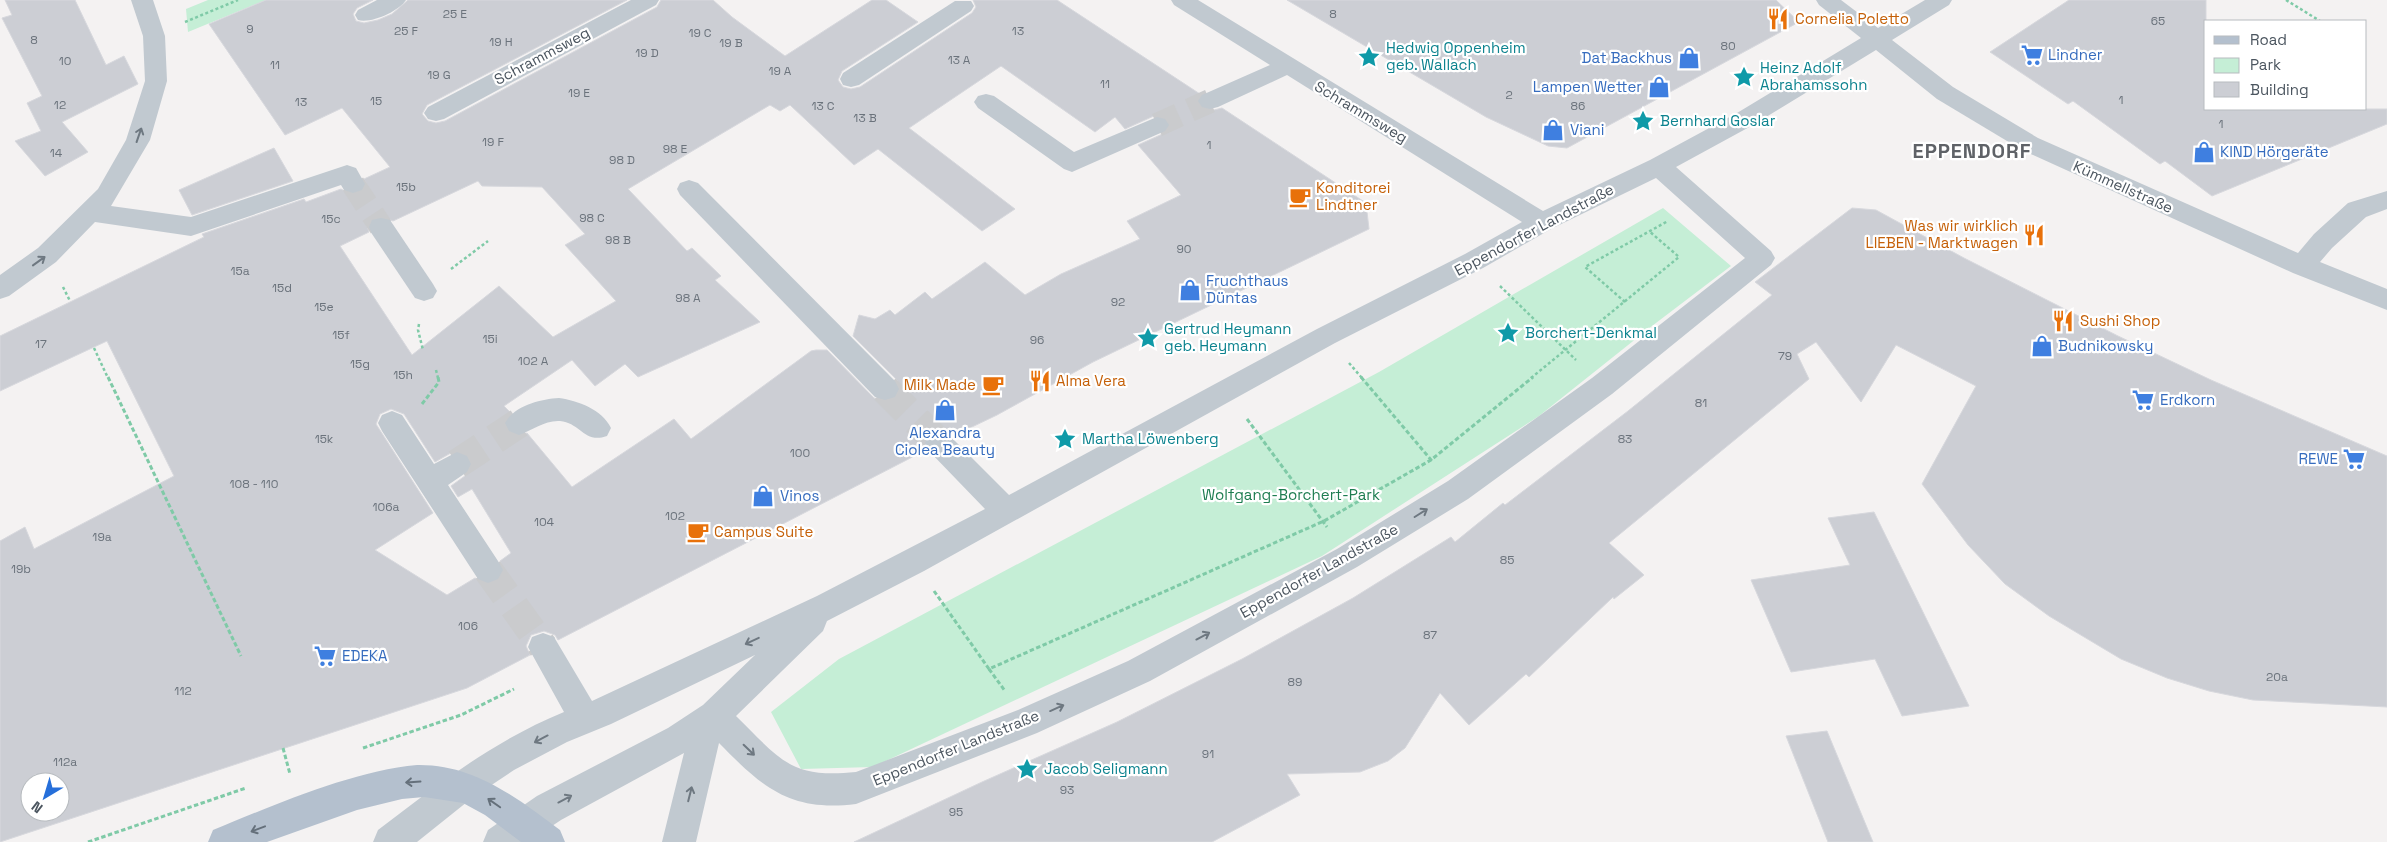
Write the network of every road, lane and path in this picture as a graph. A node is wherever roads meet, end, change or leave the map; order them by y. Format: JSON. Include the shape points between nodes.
{"nodes":[{"id":1,"x":142,"y":0,"type":"edge"},
{"id":2,"x":238,"y":0,"type":"edge"},
{"id":3,"x":395,"y":0,"type":"edge"},
{"id":4,"x":648,"y":0,"type":"edge"},
{"id":5,"x":1182,"y":0,"type":"edge"},
{"id":6,"x":1827,"y":0,"type":"edge"},
{"id":7,"x":1941,"y":0,"type":"edge"},
{"id":8,"x":2286,"y":0,"type":"edge"},
{"id":9,"x":963,"y":6,"type":"dead end"},
{"id":10,"x":366,"y":15,"type":"dead end"},
{"id":11,"x":2318,"y":20,"type":"edge"},
{"id":12,"x":154,"y":36,"type":"junction"},
{"id":13,"x":1877,"y":40,"type":"junction"},
{"id":14,"x":1287,"y":66,"type":"junction"},
{"id":15,"x":851,"y":79,"type":"dead end"},
{"id":16,"x":1210,"y":101,"type":"tunnel mouth"},
{"id":17,"x":986,"y":102,"type":"dead end"},
{"id":18,"x":436,"y":112,"type":"dead end"},
{"id":19,"x":1157,"y":125,"type":"tunnel mouth"},
{"id":20,"x":1659,"y":166,"type":"junction"},
{"id":21,"x":353,"y":184,"type":"tunnel mouth"},
{"id":22,"x":689,"y":189,"type":"dead end"},
{"id":23,"x":2387,"y":200,"type":"edge"},
{"id":24,"x":91,"y":212,"type":"junction"},
{"id":25,"x":1542,"y":222,"type":"junction"},
{"id":26,"x":381,"y":227,"type":"tunnel mouth"},
{"id":27,"x":488,"y":240,"type":"dead end"},
{"id":28,"x":1474,"y":262,"type":"junction"},
{"id":29,"x":2302,"y":266,"type":"junction"},
{"id":30,"x":0,"y":289,"type":"edge"},
{"id":31,"x":424,"y":291,"type":"joint"},
{"id":32,"x":2387,"y":300,"type":"edge"},
{"id":33,"x":1626,"y":302,"type":"junction"},
{"id":34,"x":1326,"y":336,"type":"junction"},
{"id":35,"x":94,"y":348,"type":"dead end"},
{"id":36,"x":1567,"y":351,"type":"junction"},
{"id":37,"x":1602,"y":386,"type":"junction"},
{"id":38,"x":885,"y":388,"type":"tunnel mouth"},
{"id":39,"x":1226,"y":391,"type":"junction"},
{"id":40,"x":392,"y":423,"type":"dead end"},
{"id":41,"x":519,"y":423,"type":"tunnel mouth"},
{"id":42,"x":597,"y":428,"type":"dead end"},
{"id":43,"x":939,"y":443,"type":"tunnel mouth"},
{"id":44,"x":1431,"y":460,"type":"junction"},
{"id":45,"x":457,"y":464,"type":"tunnel mouth"},
{"id":46,"x":430,"y":481,"type":"junction"},
{"id":47,"x":1458,"y":490,"type":"junction"},
{"id":48,"x":1006,"y":511,"type":"junction"},
{"id":49,"x":1324,"y":521,"type":"junction"},
{"id":50,"x":1347,"y":558,"type":"junction"},
{"id":51,"x":914,"y":562,"type":"junction"},
{"id":52,"x":488,"y":570,"type":"tunnel mouth"},
{"id":53,"x":828,"y":606,"type":"junction"},
{"id":54,"x":544,"y":647,"type":"tunnel mouth"},
{"id":55,"x":241,"y":656,"type":"dead end"},
{"id":56,"x":714,"y":716,"type":"junction"},
{"id":57,"x":585,"y":719,"type":"junction"},
{"id":58,"x":283,"y":748,"type":"dead end"},
{"id":59,"x":289,"y":766,"type":"dead end"},
{"id":60,"x":461,"y":787,"type":"junction"},
{"id":61,"x":524,"y":836,"type":"edge"},
{"id":62,"x":225,"y":842,"type":"edge"},
{"id":63,"x":390,"y":842,"type":"edge"},
{"id":64,"x":680,"y":842,"type":"edge"}],
"edges":[{"from":1,"to":12,"type":"street"},
{"from":2,"to":12,"type":"path"},
{"from":3,"to":10,"type":"street"},
{"from":4,"to":18,"type":"street","name":"Schrammsweg"},
{"from":5,"to":14,"type":"street","name":"Schrammsweg"},
{"from":6,"to":13,"type":"street","name":"Kümmellstraße"},
{"from":7,"to":13,"type":"street","name":"Eppendorfer Landstraße"},
{"from":8,"to":11,"type":"path"},
{"from":9,"to":15,"type":"street"},
{"from":24,"to":12,"type":"street","one_way":true,"via":[[107,195],[138,140],[156,80]]},
{"from":13,"to":20,"type":"street","name":"Eppendorfer Landstraße"},
{"from":13,"to":29,"type":"street","name":"Kümmellstraße","via":[[1945,93],[2030,144]]},
{"from":14,"to":16,"type":"street"},
{"from":14,"to":25,"type":"street","name":"Schrammsweg"},
{"from":17,"to":19,"type":"street","via":[[1072,163]]},
{"from":20,"to":25,"type":"street","name":"Eppendorfer Landstraße"},
{"from":20,"to":37,"type":"street","name":"Eppendorfer Landstraße","via":[[1762,258]]},
{"from":21,"to":24,"type":"street","via":[[347,174],[191,227]]},
{"from":22,"to":38,"type":"street"},
{"from":23,"to":29,"type":"street","via":[[2357,210],[2323,241]]},
{"from":30,"to":24,"type":"street","one_way":true,"via":[[47,255]]},
{"from":25,"to":28,"type":"street","name":"Eppendorfer Landstraße"},
{"from":26,"to":31,"type":"street"},
{"from":27,"to":31,"type":"path"},
{"from":28,"to":34,"type":"street","name":"Eppendorfer Landstraße"},
{"from":28,"to":36,"type":"path"},
{"from":29,"to":32,"type":"street","name":"Kümmellstraße"},
{"from":33,"to":33,"type":"path","via":[[1585,267],[1649,232],[1679,257]]},
{"from":33,"to":36,"type":"path"},
{"from":34,"to":39,"type":"street","name":"Eppendorfer Landstraße"},
{"from":34,"to":44,"type":"path"},
{"from":35,"to":55,"type":"path"},
{"from":36,"to":37,"type":"path"},
{"from":36,"to":44,"type":"path"},
{"from":37,"to":47,"type":"street","name":"Eppendorfer Landstraße"},
{"from":39,"to":48,"type":"street","name":"Eppendorfer Landstraße"},
{"from":39,"to":49,"type":"path"},
{"from":40,"to":46,"type":"street"},
{"from":41,"to":42,"type":"street","via":[[550,409],[567,410],[584,416]]},
{"from":43,"to":48,"type":"street"},
{"from":44,"to":47,"type":"path"},
{"from":44,"to":49,"type":"path"},
{"from":45,"to":46,"type":"street"},
{"from":46,"to":52,"type":"street"},
{"from":50,"to":47,"type":"street","name":"Eppendorfer Landstraße","one_way":true},
{"from":48,"to":51,"type":"street","name":"Eppendorfer Landstraße"},
{"from":49,"to":50,"type":"path"},
{"from":49,"to":51,"type":"path","via":[[989,669]]},
{"from":56,"to":50,"type":"street","name":"Eppendorfer Landstraße","one_way":true,"via":[[775,774],[792,785],[812,791],[836,792],[856,788],[1026,722],[1139,671]]},
{"from":51,"to":53,"type":"street","name":"Eppendorfer Landstraße"},
{"from":53,"to":56,"type":"street","name":"Eppendorfer Landstraße"},
{"from":53,"to":57,"type":"street","name":"Eppendorfer Landstraße","one_way":true},
{"from":54,"to":57,"type":"street"},
{"from":61,"to":56,"type":"street","name":"Eppendorfer Landstraße","one_way":true,"via":[[549,808],[679,739]]},
{"from":64,"to":56,"type":"street","one_way":true,"via":[[703,742]]},
{"from":57,"to":60,"type":"street","name":"Eppendorfer Landstraße","one_way":true,"via":[[503,759]]},
{"from":58,"to":59,"type":"path"},
{"from":61,"to":60,"type":"main road","one_way":true,"via":[[484,796]]},
{"from":60,"to":62,"type":"main road","one_way":true,"via":[[441,782],[403,783],[298,814]]},
{"from":60,"to":63,"type":"street","name":"Eppendorfer Landstraße"}]}
